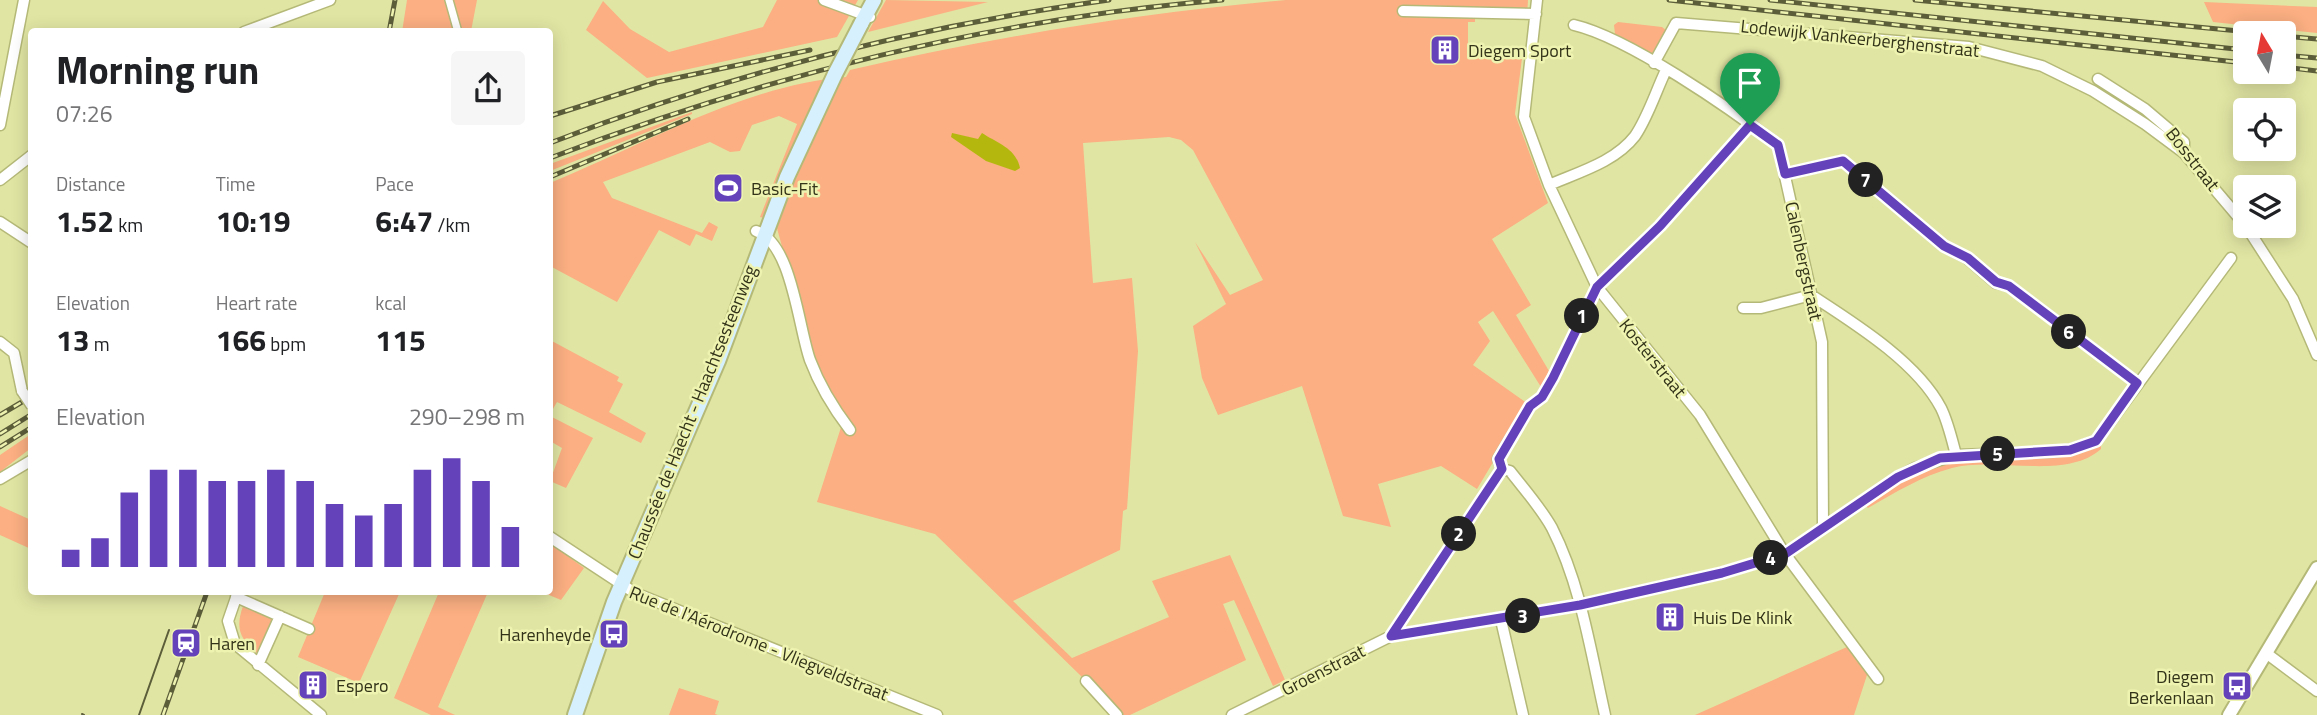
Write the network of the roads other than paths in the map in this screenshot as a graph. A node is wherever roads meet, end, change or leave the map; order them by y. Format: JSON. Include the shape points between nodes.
{"nodes":[{"id":1,"x":24,"y":0,"type":"edge"},
{"id":2,"x":330,"y":0,"type":"edge"},
{"id":3,"x":449,"y":0,"type":"edge"},
{"id":4,"x":824,"y":0,"type":"edge"},
{"id":5,"x":1537,"y":0,"type":"edge"},
{"id":6,"x":314,"y":3,"type":"edge"},
{"id":7,"x":1403,"y":11,"type":"dead end"},
{"id":8,"x":865,"y":12,"type":"edge"},
{"id":9,"x":1536,"y":14,"type":"junction"},
{"id":10,"x":1574,"y":25,"type":"dead end"},
{"id":11,"x":254,"y":28,"type":"edge"},
{"id":12,"x":457,"y":28,"type":"edge"},
{"id":13,"x":1654,"y":63,"type":"junction"},
{"id":14,"x":1665,"y":70,"type":"junction"},
{"id":15,"x":2098,"y":79,"type":"dead end"},
{"id":16,"x":0,"y":125,"type":"edge"},
{"id":17,"x":1750,"y":125,"type":"junction"},
{"id":18,"x":2184,"y":153,"type":"junction"},
{"id":19,"x":28,"y":158,"type":"edge"},
{"id":20,"x":1785,"y":174,"type":"junction"},
{"id":21,"x":0,"y":180,"type":"edge"},
{"id":22,"x":1549,"y":185,"type":"junction"},
{"id":23,"x":2233,"y":210,"type":"edge"},
{"id":24,"x":0,"y":222,"type":"edge"},
{"id":25,"x":761,"y":232,"type":"junction"},
{"id":26,"x":2254,"y":238,"type":"edge"},
{"id":27,"x":28,"y":240,"type":"edge"},
{"id":28,"x":2231,"y":258,"type":"dead end"},
{"id":29,"x":1597,"y":287,"type":"junction"},
{"id":30,"x":1811,"y":295,"type":"junction"},
{"id":31,"x":1743,"y":308,"type":"dead end"},
{"id":32,"x":0,"y":342,"type":"edge"},
{"id":33,"x":2317,"y":355,"type":"edge"},
{"id":34,"x":2137,"y":383,"type":"junction"},
{"id":35,"x":28,"y":400,"type":"edge"},
{"id":36,"x":850,"y":430,"type":"dead end"},
{"id":37,"x":1956,"y":455,"type":"junction"},
{"id":38,"x":28,"y":462,"type":"edge"},
{"id":39,"x":1502,"y":469,"type":"junction"},
{"id":40,"x":0,"y":479,"type":"edge"},
{"id":41,"x":1823,"y":526,"type":"junction"},
{"id":42,"x":553,"y":539,"type":"edge"},
{"id":43,"x":1785,"y":554,"type":"junction"},
{"id":44,"x":2317,"y":568,"type":"edge"},
{"id":45,"x":621,"y":586,"type":"junction"},
{"id":46,"x":237,"y":595,"type":"edge"},
{"id":47,"x":239,"y":595,"type":"edge"},
{"id":48,"x":1580,"y":605,"type":"junction"},
{"id":49,"x":280,"y":616,"type":"junction"},
{"id":50,"x":1501,"y":620,"type":"junction"},
{"id":51,"x":309,"y":629,"type":"dead end"},
{"id":52,"x":1391,"y":636,"type":"junction"},
{"id":53,"x":2266,"y":653,"type":"junction"},
{"id":54,"x":258,"y":665,"type":"junction"},
{"id":55,"x":1878,"y":679,"type":"dead end"},
{"id":56,"x":1086,"y":681,"type":"dead end"},
{"id":57,"x":2317,"y":691,"type":"edge"},
{"id":58,"x":321,"y":715,"type":"edge"},
{"id":59,"x":575,"y":715,"type":"edge"},
{"id":60,"x":937,"y":715,"type":"edge"},
{"id":61,"x":1117,"y":715,"type":"edge"},
{"id":62,"x":1232,"y":715,"type":"edge"},
{"id":63,"x":1523,"y":715,"type":"edge"},
{"id":64,"x":1605,"y":715,"type":"edge"},
{"id":65,"x":2229,"y":715,"type":"edge"}],
"edges":[{"from":1,"to":16,"type":"street"},
{"from":2,"to":6,"type":"street"},
{"from":3,"to":12,"type":"street"},
{"from":4,"to":8,"type":"street"},
{"from":5,"to":9,"type":"street","name":"Kosterstraat"},
{"from":6,"to":11,"type":"street"},
{"from":7,"to":9,"type":"street"},
{"from":8,"to":25,"type":"main road","name":"Chaussée de Haecht - Haachtsesteenweg","bridge":true},
{"from":9,"to":22,"type":"street","name":"Kosterstraat","via":[[1524,117]]},
{"from":10,"to":13,"type":"street","name":"Calenbergstraat","via":[[1595,30]]},
{"from":13,"to":14,"type":"street","name":"Calenbergstraat"},
{"from":13,"to":18,"type":"street","name":"Lodewijk Vankeerberghenstraat","via":[[1676,23],[1969,47],[2068,78]]},
{"from":14,"to":17,"type":"street","name":"Calenbergstraat"},
{"from":14,"to":22,"type":"street","via":[[1636,134],[1623,148],[1609,159]]},
{"from":15,"to":18,"type":"street","name":"Bosstraat","via":[[2170,128],[2184,142]]},
{"from":17,"to":20,"type":"street","name":"Calenbergstraat","via":[[1778,145]]},
{"from":17,"to":29,"type":"street","via":[[1660,226]]},
{"from":18,"to":23,"type":"street","name":"Bosstraat"},
{"from":19,"to":21,"type":"street"},
{"from":20,"to":30,"type":"street","name":"Calenbergstraat"},
{"from":20,"to":34,"type":"street","via":[[1843,161],[1944,246],[2009,286]]},
{"from":22,"to":29,"type":"street","name":"Kosterstraat"},
{"from":24,"to":27,"type":"street"},
{"from":25,"to":36,"type":"street","via":[[781,254],[810,361]]},
{"from":25,"to":45,"type":"main road","name":"Chaussée de Haecht - Haachtsesteenweg","via":[[718,360]]},
{"from":26,"to":33,"type":"street","name":"Bosstraat","via":[[2288,290]]},
{"from":28,"to":34,"type":"street","name":"Groenstraat"},
{"from":29,"to":39,"type":"street","via":[[1553,378],[1542,397],[1530,406],[1499,459]]},
{"from":29,"to":43,"type":"street","name":"Kosterstraat","via":[[1700,415]]},
{"from":30,"to":31,"type":"street"},
{"from":30,"to":37,"type":"street","via":[[1853,322],[1918,377],[1942,410]]},
{"from":30,"to":41,"type":"street","name":"Calenbergstraat","via":[[1822,342]]},
{"from":32,"to":35,"type":"street","bridge":true,"via":[[14,353]]},
{"from":34,"to":37,"type":"street","name":"Groenstraat","via":[[2096,441],[2059,451]]},
{"from":37,"to":41,"type":"street","name":"Groenstraat","via":[[1915,468]]},
{"from":38,"to":40,"type":"street"},
{"from":39,"to":48,"type":"street","via":[[1510,471],[1551,526]]},
{"from":39,"to":52,"type":"street"},
{"from":41,"to":43,"type":"street","name":"Groenstraat"},
{"from":42,"to":45,"type":"street","name":"Rue de l'Aérodrome - Vliegveldstraat"},
{"from":43,"to":48,"type":"street","name":"Groenstraat"},
{"from":43,"to":55,"type":"street","name":"Kosterstraat"},
{"from":44,"to":53,"type":"street"},
{"from":45,"to":59,"type":"main road","name":"Chaussée de Haecht - Haachtsesteenweg"},
{"from":45,"to":60,"type":"street","name":"Rue de l'Aérodrome - Vliegveldstraat"},
{"from":46,"to":54,"type":"street","via":[[228,621],[230,636]]},
{"from":47,"to":49,"type":"street"},
{"from":48,"to":50,"type":"street","name":"Groenstraat"},
{"from":48,"to":64,"type":"street"},
{"from":49,"to":51,"type":"street"},
{"from":49,"to":54,"type":"street"},
{"from":50,"to":52,"type":"street","name":"Groenstraat"},
{"from":50,"to":63,"type":"street"},
{"from":52,"to":62,"type":"street","name":"Groenstraat"},
{"from":53,"to":57,"type":"street"},
{"from":53,"to":65,"type":"street"},
{"from":54,"to":58,"type":"street"},
{"from":56,"to":61,"type":"street"}]}
